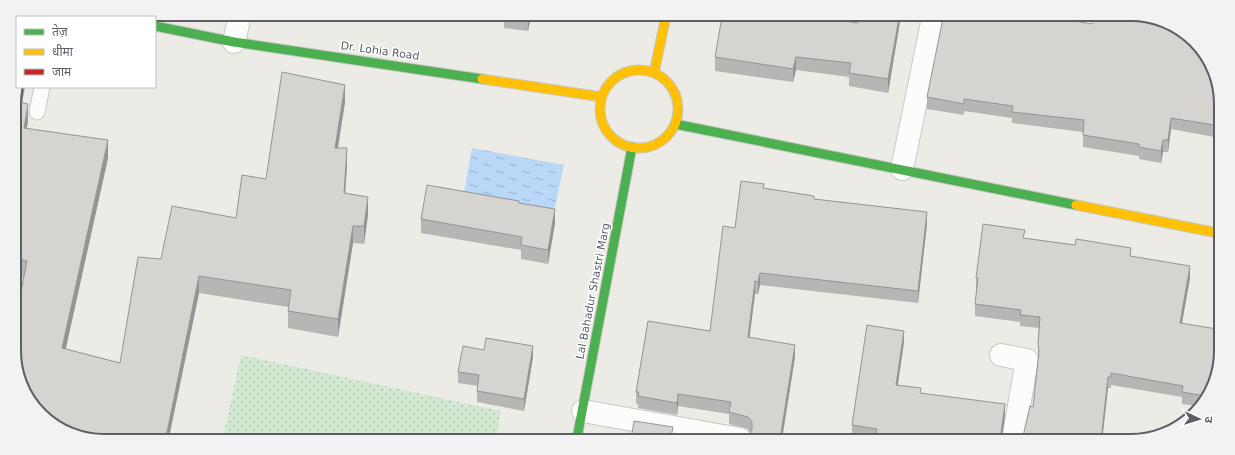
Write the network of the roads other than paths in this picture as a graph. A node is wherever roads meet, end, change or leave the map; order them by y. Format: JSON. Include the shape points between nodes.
{"nodes":[{"id":1,"x":239,"y":21,"type":"edge"},
{"id":2,"x":665,"y":21,"type":"edge"},
{"id":3,"x":932,"y":21,"type":"edge"},
{"id":4,"x":156,"y":26,"type":"edge"},
{"id":5,"x":234,"y":42,"type":"junction"},
{"id":6,"x":654,"y":73,"type":"junction"},
{"id":7,"x":42,"y":88,"type":"edge"},
{"id":8,"x":602,"y":97,"type":"junction"},
{"id":9,"x":38,"y":112,"type":"dead end"},
{"id":10,"x":675,"y":124,"type":"junction"},
{"id":11,"x":632,"y":148,"type":"junction"},
{"id":12,"x":902,"y":169,"type":"junction"},
{"id":13,"x":1214,"y":232,"type":"edge"},
{"id":14,"x":1001,"y":355,"type":"dead end"},
{"id":15,"x":583,"y":411,"type":"junction"},
{"id":16,"x":578,"y":434,"type":"edge"},
{"id":17,"x":712,"y":434,"type":"edge"},
{"id":18,"x":1014,"y":434,"type":"edge"}],
"edges":[{"from":1,"to":5,"type":"street"},
{"from":2,"to":6,"type":"street"},
{"from":3,"to":12,"type":"street"},
{"from":4,"to":5,"type":"street","name":"Dr. Lohia Road"},
{"from":5,"to":8,"type":"street","name":"Dr. Lohia Road"},
{"from":6,"to":8,"type":"street","via":[[630,71],[618,76],[608,85]]},
{"from":6,"to":10,"type":"street","via":[[665,79],[673,89],[678,112]]},
{"from":7,"to":9,"type":"lane"},
{"from":8,"to":11,"type":"street","via":[[600,110],[603,123],[620,143]]},
{"from":10,"to":11,"type":"street","via":[[659,143],[646,148]]},
{"from":10,"to":12,"type":"street"},
{"from":11,"to":15,"type":"street","name":"Lal Bahadur Shastri Marg"},
{"from":12,"to":13,"type":"street"},
{"from":14,"to":18,"type":"street","via":[[1027,360]]},
{"from":15,"to":16,"type":"street","name":"Lal Bahadur Shastri Marg"},
{"from":15,"to":17,"type":"street"}]}
